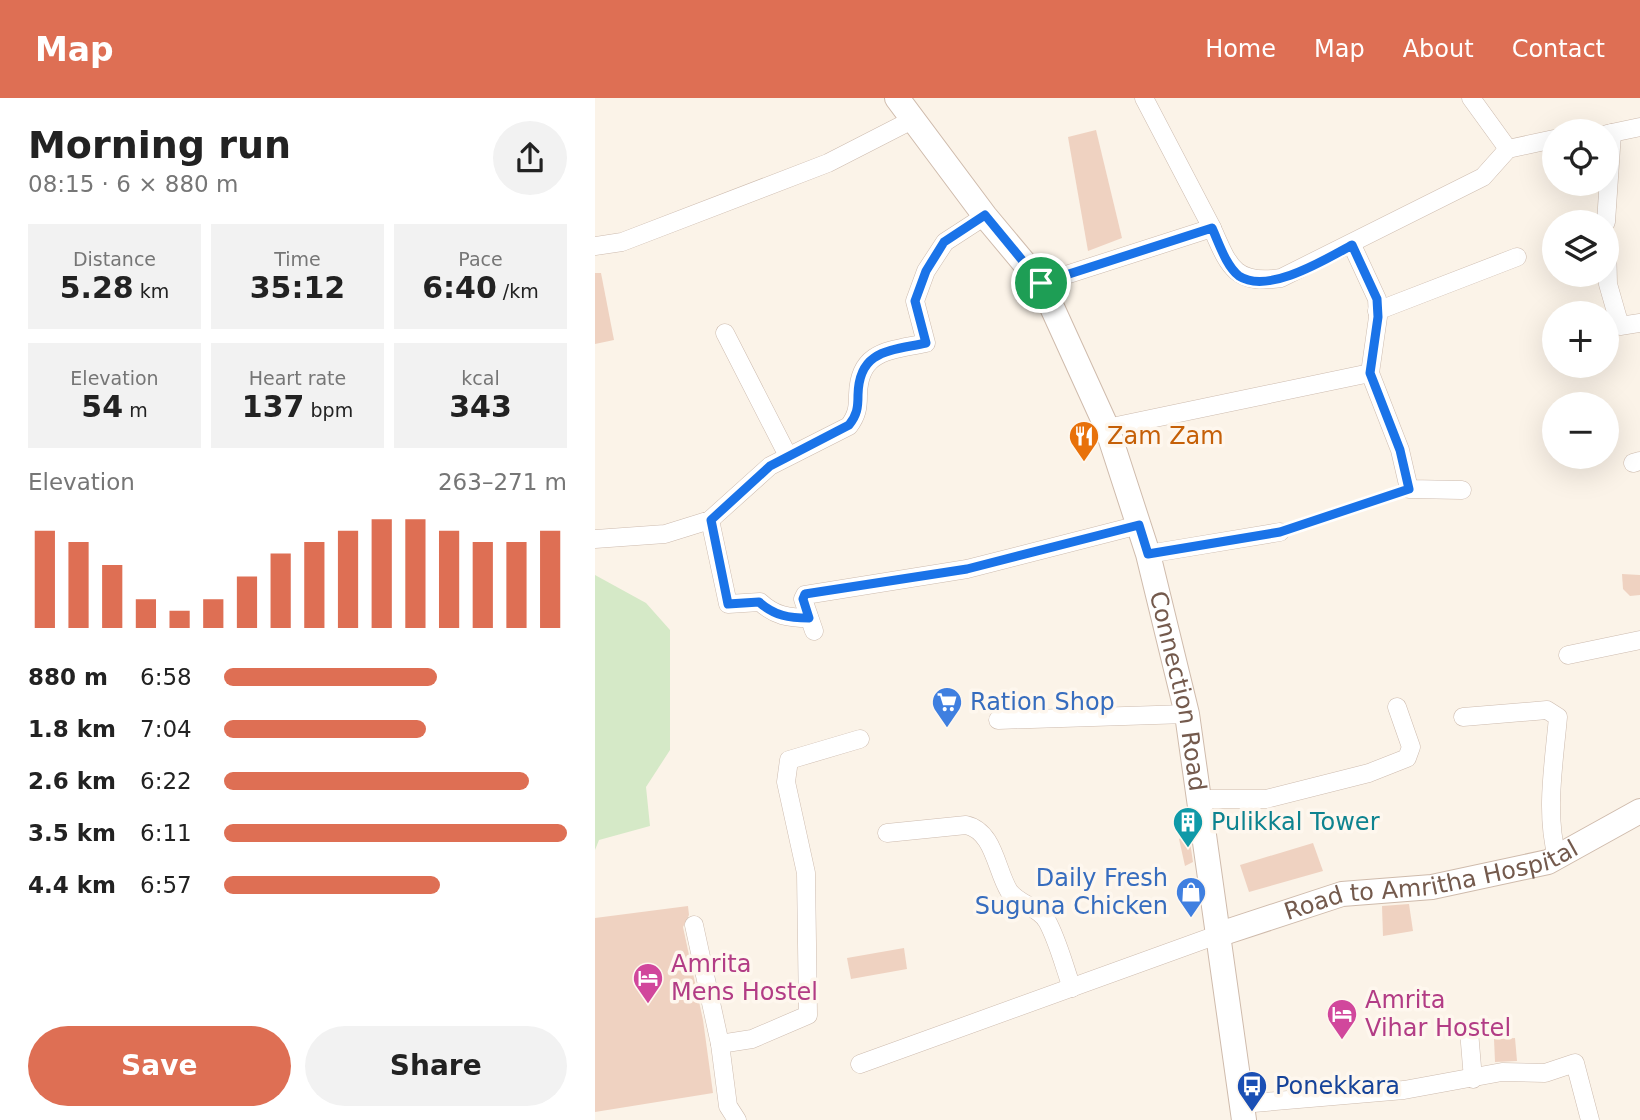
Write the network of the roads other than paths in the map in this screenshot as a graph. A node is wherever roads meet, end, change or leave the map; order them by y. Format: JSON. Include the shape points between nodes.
{"nodes":[{"id":1,"x":897,"y":98,"type":"edge"},
{"id":2,"x":1144,"y":98,"type":"edge"},
{"id":3,"x":1471,"y":98,"type":"edge"},
{"id":4,"x":914,"y":119,"type":"junction"},
{"id":5,"x":1640,"y":127,"type":"edge"},
{"id":6,"x":1619,"y":132,"type":"edge"},
{"id":7,"x":1542,"y":141,"type":"edge"},
{"id":8,"x":1508,"y":149,"type":"junction"},
{"id":9,"x":985,"y":215,"type":"junction"},
{"id":10,"x":1212,"y":228,"type":"junction"},
{"id":11,"x":1352,"y":245,"type":"junction"},
{"id":12,"x":595,"y":246,"type":"edge"},
{"id":13,"x":1517,"y":257,"type":"dead end"},
{"id":14,"x":1041,"y":283,"type":"junction"},
{"id":15,"x":1609,"y":287,"type":"edge"},
{"id":16,"x":1377,"y":311,"type":"junction"},
{"id":17,"x":1640,"y":323,"type":"edge"},
{"id":18,"x":725,"y":333,"type":"dead end"},
{"id":19,"x":1370,"y":373,"type":"junction"},
{"id":20,"x":1107,"y":428,"type":"junction"},
{"id":21,"x":788,"y":456,"type":"junction"},
{"id":22,"x":1462,"y":490,"type":"dead end"},
{"id":23,"x":711,"y":520,"type":"junction"},
{"id":24,"x":1139,"y":525,"type":"junction"},
{"id":25,"x":1280,"y":532,"type":"road end"},
{"id":26,"x":595,"y":539,"type":"edge"},
{"id":27,"x":1148,"y":554,"type":"junction"},
{"id":28,"x":1640,"y":640,"type":"edge"},
{"id":29,"x":1568,"y":655,"type":"dead end"},
{"id":30,"x":1397,"y":707,"type":"dead end"},
{"id":31,"x":1187,"y":714,"type":"junction"},
{"id":32,"x":1463,"y":718,"type":"dead end"},
{"id":33,"x":998,"y":720,"type":"dead end"},
{"id":34,"x":860,"y":739,"type":"dead end"},
{"id":35,"x":1199,"y":799,"type":"junction"},
{"id":36,"x":1640,"y":811,"type":"edge"},
{"id":37,"x":887,"y":833,"type":"dead end"},
{"id":38,"x":1557,"y":857,"type":"junction"},
{"id":39,"x":694,"y":925,"type":"dead end"},
{"id":40,"x":1217,"y":935,"type":"junction"},
{"id":41,"x":1072,"y":988,"type":"junction"},
{"id":42,"x":1469,"y":1031,"type":"dead end"},
{"id":43,"x":720,"y":1044,"type":"junction"},
{"id":44,"x":860,"y":1063,"type":"dead end"},
{"id":45,"x":1473,"y":1079,"type":"junction"},
{"id":46,"x":1243,"y":1112,"type":"edge"},
{"id":47,"x":737,"y":1120,"type":"edge"},
{"id":48,"x":1590,"y":1120,"type":"edge"}],
"edges":[{"from":1,"to":4,"type":"street","name":"Connection Road"},
{"from":2,"to":10,"type":"street"},
{"from":3,"to":8,"type":"street"},
{"from":4,"to":9,"type":"street","name":"Connection Road"},
{"from":4,"to":12,"type":"street","via":[[828,163],[622,242]]},
{"from":5,"to":6,"type":"street"},
{"from":7,"to":8,"type":"street"},
{"from":8,"to":11,"type":"street","via":[[1483,177]]},
{"from":9,"to":14,"type":"street","name":"Connection Road"},
{"from":9,"to":21,"type":"street","via":[[944,242],[926,271],[915,301],[926,343],[885,352],[866,362],[858,379],[857,416],[849,425]]},
{"from":10,"to":11,"type":"street","via":[[1238,275],[1256,282],[1281,278]]},
{"from":10,"to":14,"type":"street"},
{"from":11,"to":16,"type":"street","via":[[1377,299]]},
{"from":13,"to":16,"type":"street"},
{"from":14,"to":20,"type":"street","name":"Connection Road"},
{"from":15,"to":17,"type":"street","via":[[1619,326]]},
{"from":16,"to":19,"type":"street"},
{"from":18,"to":21,"type":"street"},
{"from":19,"to":20,"type":"street"},
{"from":19,"to":22,"type":"street","via":[[1400,450],[1409,489]]},
{"from":20,"to":24,"type":"street","name":"Connection Road"},
{"from":21,"to":23,"type":"street","via":[[770,466]]},
{"from":23,"to":24,"type":"street","via":[[728,604],[759,602],[771,612],[812,624],[805,594],[967,569]]},
{"from":23,"to":26,"type":"street","via":[[665,534]]},
{"from":24,"to":27,"type":"street","name":"Connection Road"},
{"from":25,"to":27,"type":"street"},
{"from":27,"to":31,"type":"street","name":"Connection Road"},
{"from":28,"to":29,"type":"street"},
{"from":30,"to":35,"type":"street","via":[[1411,747],[1407,758],[1369,773],[1266,799]]},
{"from":31,"to":33,"type":"street"},
{"from":31,"to":35,"type":"street","name":"Connection Road"},
{"from":32,"to":38,"type":"street","via":[[1548,710],[1558,718],[1552,812]]},
{"from":34,"to":43,"type":"street","via":[[789,760],[786,782],[806,873],[808,1015],[752,1039]]},
{"from":35,"to":40,"type":"street","name":"Connection Road"},
{"from":36,"to":38,"type":"street","name":"Road to Amritha Hospital"},
{"from":37,"to":41,"type":"street","via":[[976,827],[1010,892],[1047,921]]},
{"from":38,"to":40,"type":"street","name":"Road to Amritha Hospital","via":[[1432,887],[1342,894]]},
{"from":39,"to":43,"type":"street"},
{"from":40,"to":41,"type":"street"},
{"from":40,"to":46,"type":"street","name":"Connection Road"},
{"from":41,"to":44,"type":"street"},
{"from":42,"to":45,"type":"street"},
{"from":43,"to":47,"type":"street","via":[[728,1106]]},
{"from":45,"to":46,"type":"street"},
{"from":45,"to":48,"type":"street","via":[[1502,1072],[1545,1073],[1575,1063]]}]}
